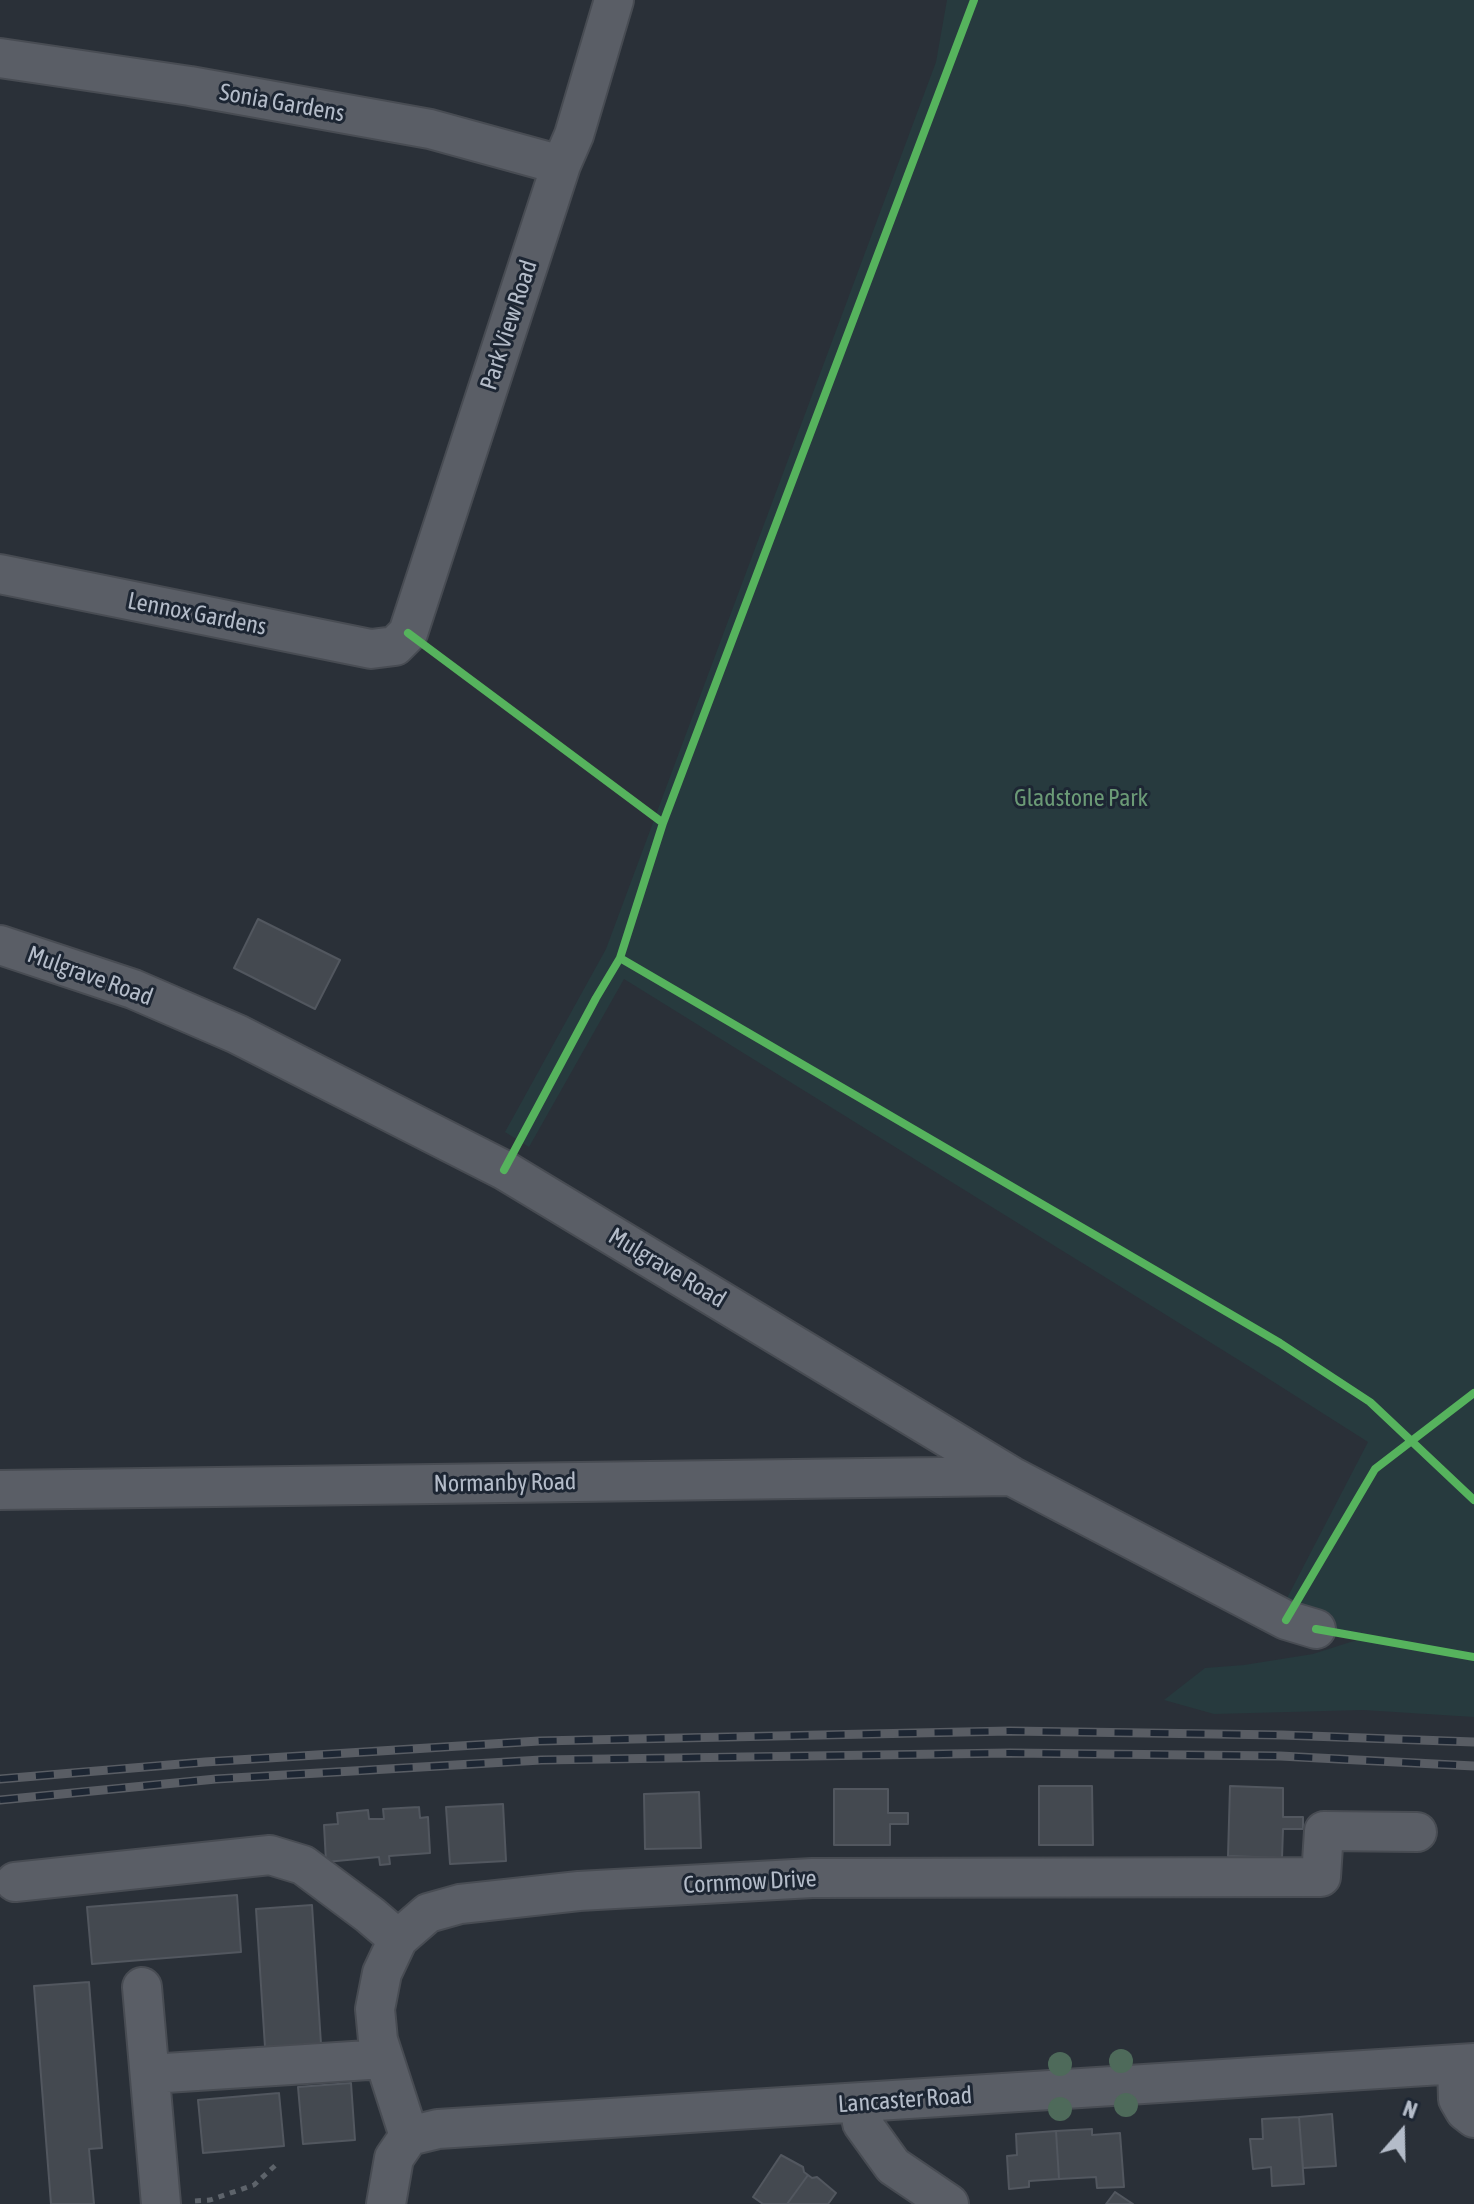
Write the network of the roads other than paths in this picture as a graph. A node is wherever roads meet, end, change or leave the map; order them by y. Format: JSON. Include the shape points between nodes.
{"nodes":[{"id":1,"x":614,"y":0,"type":"edge"},
{"id":2,"x":0,"y":58,"type":"edge"},
{"id":3,"x":561,"y":165,"type":"junction"},
{"id":4,"x":0,"y":574,"type":"edge"},
{"id":5,"x":395,"y":646,"type":"joint"},
{"id":6,"x":0,"y":945,"type":"edge"},
{"id":7,"x":1011,"y":1476,"type":"junction"},
{"id":8,"x":0,"y":1490,"type":"edge"},
{"id":9,"x":1316,"y":1629,"type":"dead end"},
{"id":10,"x":1417,"y":1832,"type":"dead end"},
{"id":11,"x":15,"y":1882,"type":"dead end"},
{"id":12,"x":398,"y":1939,"type":"junction"},
{"id":13,"x":142,"y":1987,"type":"dead end"},
{"id":14,"x":384,"y":2059,"type":"junction"},
{"id":15,"x":1465,"y":2064,"type":"edge"},
{"id":16,"x":150,"y":2074,"type":"junction"},
{"id":17,"x":860,"y":2103,"type":"junction"},
{"id":18,"x":1474,"y":2118,"type":"edge"},
{"id":19,"x":409,"y":2136,"type":"junction"},
{"id":20,"x":171,"y":2203,"type":"edge"},
{"id":21,"x":386,"y":2204,"type":"edge"},
{"id":22,"x":949,"y":2204,"type":"edge"}],
"edges":[{"from":1,"to":3,"type":"street","name":"Park View Road"},
{"from":2,"to":3,"type":"street","name":"Sonia Gardens","via":[[430,129]]},
{"from":3,"to":5,"type":"street","name":"Park View Road","via":[[408,633]]},
{"from":4,"to":5,"type":"street","name":"Lennox Gardens","via":[[371,649]]},
{"from":6,"to":7,"type":"street","name":"Mulgrave Road","via":[[133,989],[237,1034],[504,1170]]},
{"from":7,"to":8,"type":"street","name":"Normanby Road"},
{"from":7,"to":9,"type":"street","name":"Mulgrave Road","via":[[1286,1620]]},
{"from":10,"to":12,"type":"street","name":"Cornmow Drive","via":[[1324,1831],[1321,1877],[812,1878],[579,1891],[460,1904],[428,1913]]},
{"from":11,"to":12,"type":"street","via":[[270,1855],[303,1865]]},
{"from":12,"to":14,"type":"street","name":"Cornmow Drive","via":[[382,1973],[375,2009]]},
{"from":13,"to":16,"type":"street"},
{"from":14,"to":16,"type":"street"},
{"from":14,"to":19,"type":"street","name":"Cornmow Drive"},
{"from":15,"to":17,"type":"street","name":"Lancaster Road"},
{"from":15,"to":18,"type":"street","via":[[1458,2099]]},
{"from":16,"to":20,"type":"street"},
{"from":17,"to":19,"type":"street","name":"Lancaster Road","via":[[438,2129]]},
{"from":17,"to":22,"type":"street","via":[[862,2123],[893,2166]]},
{"from":19,"to":21,"type":"street","via":[[394,2158]]}]}
